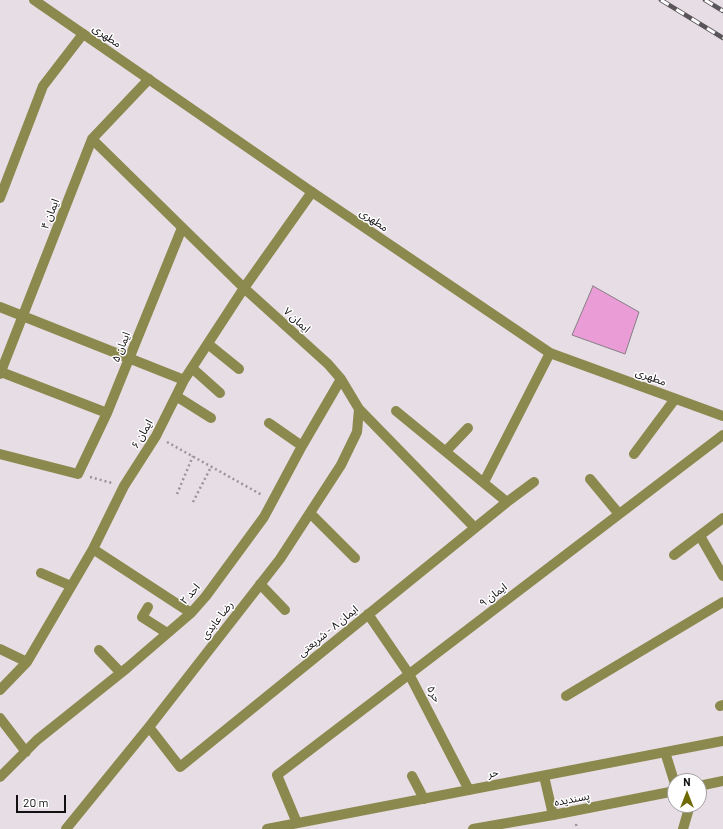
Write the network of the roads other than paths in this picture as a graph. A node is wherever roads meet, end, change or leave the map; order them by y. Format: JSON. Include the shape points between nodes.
{"nodes":[{"id":1,"x":34,"y":0,"type":"edge"},
{"id":2,"x":83,"y":34,"type":"junction"},
{"id":3,"x":148,"y":79,"type":"junction"},
{"id":4,"x":92,"y":139,"type":"junction"},
{"id":5,"x":312,"y":192,"type":"junction"},
{"id":6,"x":0,"y":198,"type":"edge"},
{"id":7,"x":182,"y":228,"type":"junction"},
{"id":8,"x":244,"y":288,"type":"junction"},
{"id":9,"x":0,"y":307,"type":"edge"},
{"id":10,"x":24,"y":316,"type":"junction"},
{"id":11,"x":208,"y":344,"type":"junction"},
{"id":12,"x":550,"y":353,"type":"junction"},
{"id":13,"x":130,"y":358,"type":"junction"},
{"id":14,"x":192,"y":368,"type":"junction"},
{"id":15,"x":239,"y":369,"type":"dead end"},
{"id":16,"x":0,"y":373,"type":"edge"},
{"id":17,"x":341,"y":379,"type":"junction"},
{"id":18,"x":184,"y":380,"type":"junction"},
{"id":19,"x":220,"y":393,"type":"dead end"},
{"id":20,"x":176,"y":396,"type":"junction"},
{"id":21,"x":675,"y":399,"type":"junction"},
{"id":22,"x":359,"y":409,"type":"junction"},
{"id":23,"x":396,"y":411,"type":"dead end"},
{"id":24,"x":107,"y":413,"type":"junction"},
{"id":25,"x":723,"y":416,"type":"edge"},
{"id":26,"x":211,"y":418,"type":"dead end"},
{"id":27,"x":269,"y":423,"type":"dead end"},
{"id":28,"x":468,"y":428,"type":"dead end"},
{"id":29,"x":723,"y":435,"type":"edge"},
{"id":30,"x":302,"y":446,"type":"junction"},
{"id":31,"x":446,"y":451,"type":"junction"},
{"id":32,"x":0,"y":454,"type":"edge"},
{"id":33,"x":634,"y":454,"type":"dead end"},
{"id":34,"x":590,"y":479,"type":"dead end"},
{"id":35,"x":484,"y":482,"type":"junction"},
{"id":36,"x":534,"y":482,"type":"dead end"},
{"id":37,"x":507,"y":502,"type":"junction"},
{"id":38,"x":310,"y":513,"type":"junction"},
{"id":39,"x":619,"y":514,"type":"junction"},
{"id":40,"x":723,"y":518,"type":"edge"},
{"id":41,"x":475,"y":528,"type":"junction"},
{"id":42,"x":700,"y":536,"type":"junction"},
{"id":43,"x":93,"y":549,"type":"junction"},
{"id":44,"x":674,"y":555,"type":"dead end"},
{"id":45,"x":355,"y":558,"type":"dead end"},
{"id":46,"x":41,"y":573,"type":"dead end"},
{"id":47,"x":723,"y":576,"type":"edge"},
{"id":48,"x":260,"y":584,"type":"junction"},
{"id":49,"x":72,"y":586,"type":"junction"},
{"id":50,"x":723,"y":602,"type":"edge"},
{"id":51,"x":148,"y":607,"type":"dead end"},
{"id":52,"x":285,"y":610,"type":"dead end"},
{"id":53,"x":191,"y":613,"type":"junction"},
{"id":54,"x":368,"y":614,"type":"junction"},
{"id":55,"x":167,"y":633,"type":"junction"},
{"id":56,"x":0,"y":649,"type":"edge"},
{"id":57,"x":99,"y":650,"type":"dead end"},
{"id":58,"x":28,"y":662,"type":"junction"},
{"id":59,"x":121,"y":673,"type":"junction"},
{"id":60,"x":409,"y":674,"type":"junction"},
{"id":61,"x":0,"y":690,"type":"edge"},
{"id":62,"x":566,"y":696,"type":"dead end"},
{"id":63,"x":0,"y":718,"type":"edge"},
{"id":64,"x":149,"y":727,"type":"junction"},
{"id":65,"x":723,"y":741,"type":"edge"},
{"id":66,"x":26,"y":752,"type":"junction"},
{"id":67,"x":665,"y":752,"type":"junction"},
{"id":68,"x":672,"y":773,"type":"edge"},
{"id":69,"x":0,"y":776,"type":"edge"},
{"id":70,"x":412,"y":776,"type":"dead end"},
{"id":71,"x":544,"y":776,"type":"junction"},
{"id":72,"x":723,"y":781,"type":"edge"},
{"id":73,"x":707,"y":784,"type":"edge"},
{"id":74,"x":469,"y":790,"type":"junction"},
{"id":75,"x":667,"y":793,"type":"edge"},
{"id":76,"x":424,"y":799,"type":"junction"},
{"id":77,"x":688,"y":813,"type":"edge"},
{"id":78,"x":553,"y":815,"type":"junction"},
{"id":79,"x":297,"y":823,"type":"junction"},
{"id":80,"x":503,"y":826,"type":"edge"},
{"id":81,"x":66,"y":829,"type":"edge"},
{"id":82,"x":267,"y":829,"type":"edge"},
{"id":83,"x":473,"y":829,"type":"edge"},
{"id":84,"x":683,"y":829,"type":"edge"}],
"edges":[{"from":1,"to":2,"type":"street","name":"مطهری"},
{"from":2,"to":3,"type":"street","name":"مطهری"},
{"from":2,"to":6,"type":"street","via":[[43,86]]},
{"from":3,"to":4,"type":"street","name":"ایمان ۴"},
{"from":3,"to":5,"type":"street","name":"مطهری"},
{"from":4,"to":7,"type":"street","name":"ایمان ۷"},
{"from":4,"to":10,"type":"street","name":"ایمان ۴"},
{"from":5,"to":8,"type":"street","name":"ایمان ۶"},
{"from":5,"to":12,"type":"street","name":"مطهری"},
{"from":7,"to":8,"type":"street","name":"ایمان ۷"},
{"from":7,"to":13,"type":"street","name":"ایمان ۵"},
{"from":8,"to":11,"type":"street","name":"ایمان ۶"},
{"from":8,"to":17,"type":"street","name":"ایمان ۷","via":[[328,364]]},
{"from":9,"to":10,"type":"street"},
{"from":10,"to":13,"type":"street"},
{"from":10,"to":16,"type":"street","name":"ایمان ۴"},
{"from":11,"to":14,"type":"street","name":"ایمان ۶"},
{"from":11,"to":15,"type":"street"},
{"from":12,"to":21,"type":"street","name":"مطهری"},
{"from":12,"to":35,"type":"street"},
{"from":13,"to":18,"type":"street"},
{"from":13,"to":24,"type":"street","name":"ایمان ۵"},
{"from":14,"to":18,"type":"street","name":"ایمان ۶"},
{"from":14,"to":19,"type":"street"},
{"from":16,"to":24,"type":"street"},
{"from":17,"to":22,"type":"street","name":"ایمان ۷"},
{"from":17,"to":30,"type":"street","name":"احد ۲"},
{"from":18,"to":20,"type":"street","name":"ایمان ۶"},
{"from":20,"to":26,"type":"street"},
{"from":20,"to":43,"type":"street","name":"ایمان ۶","via":[[156,436],[124,486]]},
{"from":21,"to":25,"type":"street","name":"مطهری"},
{"from":21,"to":33,"type":"street"},
{"from":22,"to":38,"type":"street","name":"رضا عابدی","via":[[357,432]]},
{"from":22,"to":41,"type":"street","name":"ایمان ۷"},
{"from":23,"to":31,"type":"street"},
{"from":24,"to":32,"type":"street","name":"ایمان ۵","via":[[78,474]]},
{"from":27,"to":30,"type":"street"},
{"from":28,"to":31,"type":"street"},
{"from":29,"to":39,"type":"street","name":"ایمان ۹"},
{"from":30,"to":53,"type":"street","name":"احد ۲","via":[[264,517]]},
{"from":31,"to":35,"type":"street"},
{"from":34,"to":39,"type":"street"},
{"from":35,"to":37,"type":"street"},
{"from":36,"to":37,"type":"street","name":"ایمان ۸ - شریعتی"},
{"from":37,"to":41,"type":"street","name":"ایمان ۸ - شریعتی"},
{"from":38,"to":45,"type":"street"},
{"from":38,"to":48,"type":"street","name":"رضا عابدی"},
{"from":39,"to":60,"type":"street","name":"ایمان ۹"},
{"from":40,"to":42,"type":"street"},
{"from":41,"to":54,"type":"street","name":"ایمان ۸ - شریعتی"},
{"from":42,"to":44,"type":"street"},
{"from":42,"to":47,"type":"street"},
{"from":43,"to":49,"type":"street","name":"ایمان ۶"},
{"from":43,"to":53,"type":"street"},
{"from":46,"to":49,"type":"street"},
{"from":48,"to":52,"type":"street"},
{"from":48,"to":64,"type":"street","name":"رضا عابدی"},
{"from":49,"to":58,"type":"street","name":"ایمان ۶"},
{"from":50,"to":62,"type":"street"},
{"from":51,"to":55,"type":"street","via":[[142,617]]},
{"from":53,"to":55,"type":"street","name":"احد ۲"},
{"from":54,"to":60,"type":"street","name":"حر۵"},
{"from":54,"to":64,"type":"street","name":"ایمان ۸ - شریعتی","via":[[180,767]]},
{"from":55,"to":59,"type":"street","name":"احد ۲"},
{"from":56,"to":58,"type":"street"},
{"from":57,"to":59,"type":"street"},
{"from":58,"to":61,"type":"street","name":"ایمان ۶"},
{"from":59,"to":66,"type":"street","name":"احد ۲","via":[[37,740]]},
{"from":60,"to":74,"type":"street","name":"حر۵"},
{"from":60,"to":79,"type":"street","name":"ایمان ۹","via":[[277,774]]},
{"from":63,"to":66,"type":"street"},
{"from":64,"to":81,"type":"street","name":"رضا عابدی"},
{"from":65,"to":67,"type":"street","name":"حر"},
{"from":66,"to":69,"type":"street","name":"احد ۲"},
{"from":67,"to":68,"type":"street"},
{"from":67,"to":71,"type":"street","name":"حر"},
{"from":70,"to":76,"type":"street"},
{"from":71,"to":74,"type":"street","name":"حر"},
{"from":71,"to":78,"type":"street"},
{"from":72,"to":73,"type":"street"},
{"from":74,"to":76,"type":"street","name":"حر"},
{"from":75,"to":78,"type":"street","name":"پسندیده"},
{"from":76,"to":79,"type":"street","name":"حر"},
{"from":77,"to":84,"type":"street"},
{"from":78,"to":80,"type":"street","name":"پسندیده"},
{"from":79,"to":82,"type":"street","name":"حر"},
{"from":80,"to":83,"type":"street","name":"پسندیده"}]}
